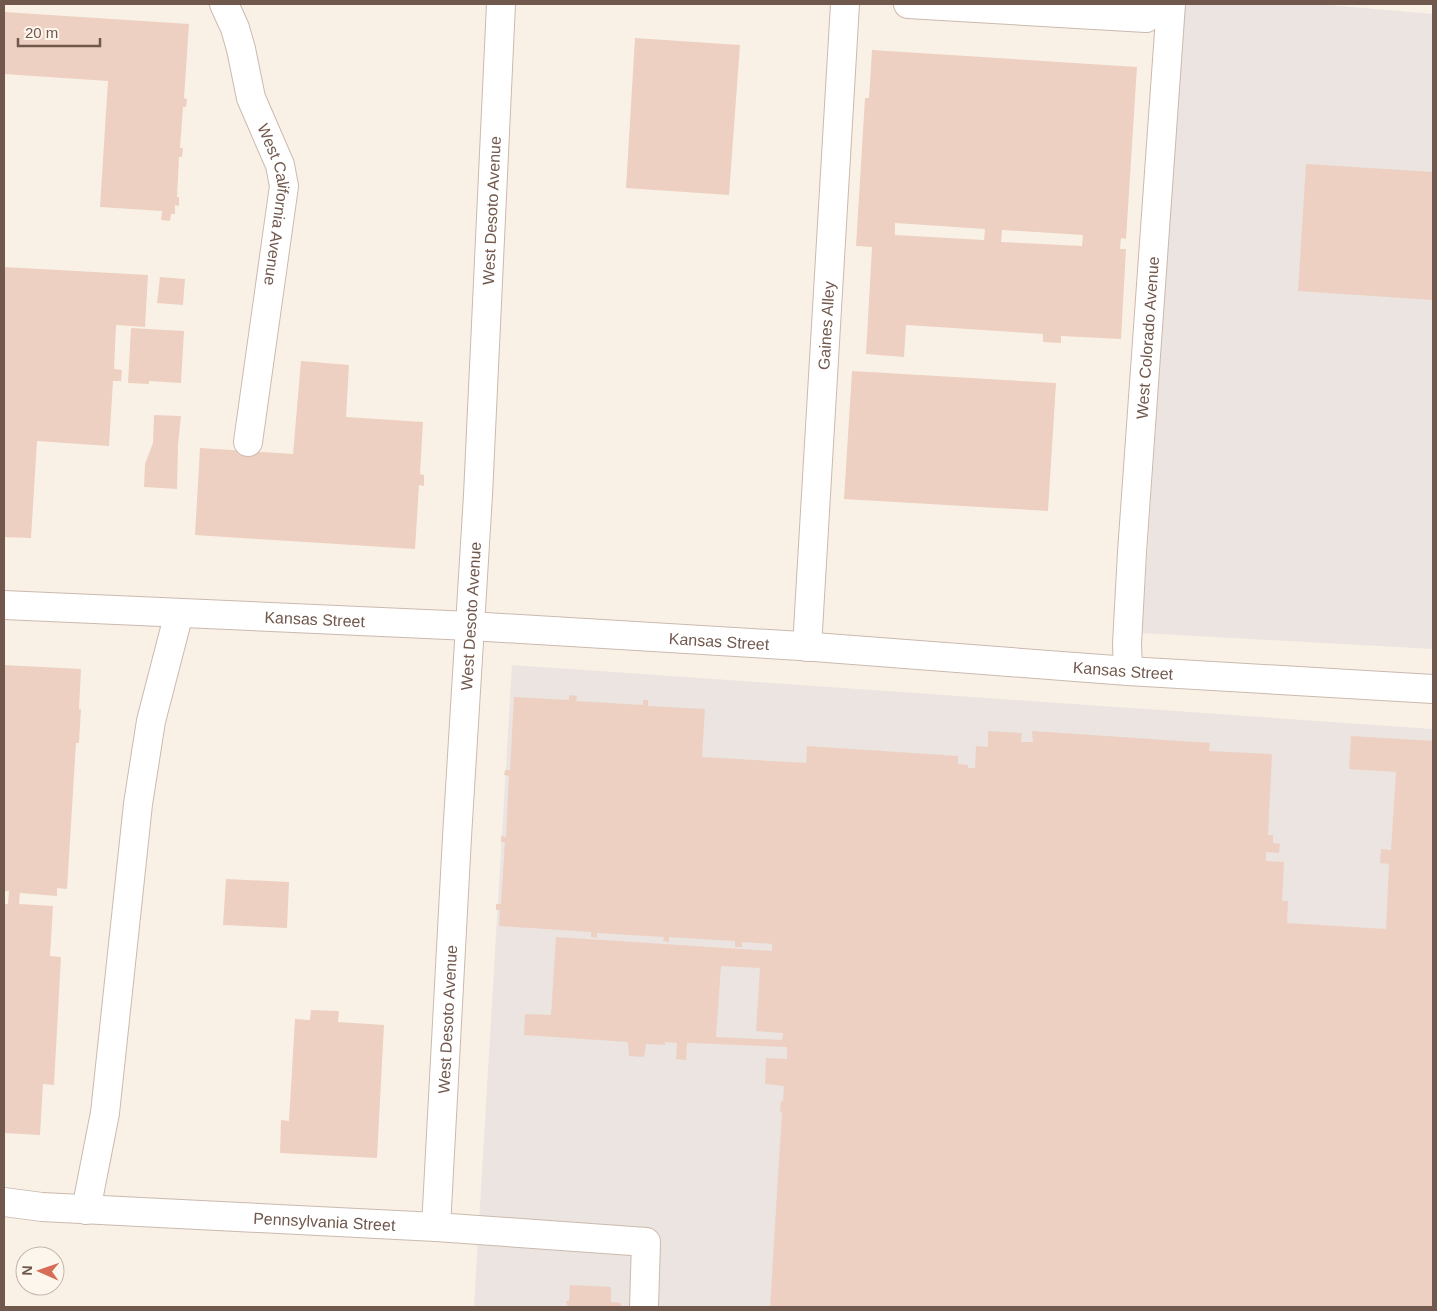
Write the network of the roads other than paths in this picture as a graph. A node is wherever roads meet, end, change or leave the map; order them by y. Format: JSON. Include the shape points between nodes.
{"nodes":[{"id":1,"x":224,"y":4,"type":"edge"},
{"id":2,"x":502,"y":4,"type":"edge"},
{"id":3,"x":845,"y":4,"type":"edge"},
{"id":4,"x":908,"y":4,"type":"edge"},
{"id":5,"x":1157,"y":4,"type":"edge"},
{"id":6,"x":1171,"y":4,"type":"edge"},
{"id":7,"x":248,"y":442,"type":"dead end"},
{"id":8,"x":4,"y":605,"type":"edge"},
{"id":9,"x":179,"y":613,"type":"junction"},
{"id":10,"x":470,"y":626,"type":"junction"},
{"id":11,"x":807,"y":647,"type":"junction"},
{"id":12,"x":1128,"y":671,"type":"junction"},
{"id":13,"x":1433,"y":689,"type":"edge"},
{"id":14,"x":4,"y":1202,"type":"edge"},
{"id":15,"x":86,"y":1210,"type":"junction"},
{"id":16,"x":436,"y":1227,"type":"junction"},
{"id":17,"x":644,"y":1307,"type":"edge"}],
"edges":[{"from":1,"to":7,"type":"street","name":"West California Avenue","via":[[235,28],[251,98],[280,165],[284,186]]},
{"from":2,"to":10,"type":"street","name":"West Desoto Avenue"},
{"from":3,"to":11,"type":"street","name":"Gaines Alley"},
{"from":4,"to":5,"type":"street","via":[[1146,18]]},
{"from":6,"to":12,"type":"street","name":"West Colorado Avenue","via":[[1132,552]]},
{"from":8,"to":9,"type":"street","name":"Kansas Street"},
{"from":9,"to":10,"type":"street","name":"Kansas Street"},
{"from":9,"to":15,"type":"street","via":[[151,721],[138,804],[105,1113]]},
{"from":10,"to":11,"type":"street","name":"Kansas Street"},
{"from":10,"to":16,"type":"street","name":"West Desoto Avenue"},
{"from":11,"to":12,"type":"street","name":"Kansas Street"},
{"from":12,"to":13,"type":"street","name":"Kansas Street"},
{"from":14,"to":15,"type":"street","name":"Pennsylvania Street"},
{"from":15,"to":16,"type":"street","name":"Pennsylvania Street"},
{"from":16,"to":17,"type":"street","name":"Pennsylvania Street","via":[[646,1242]]}]}
